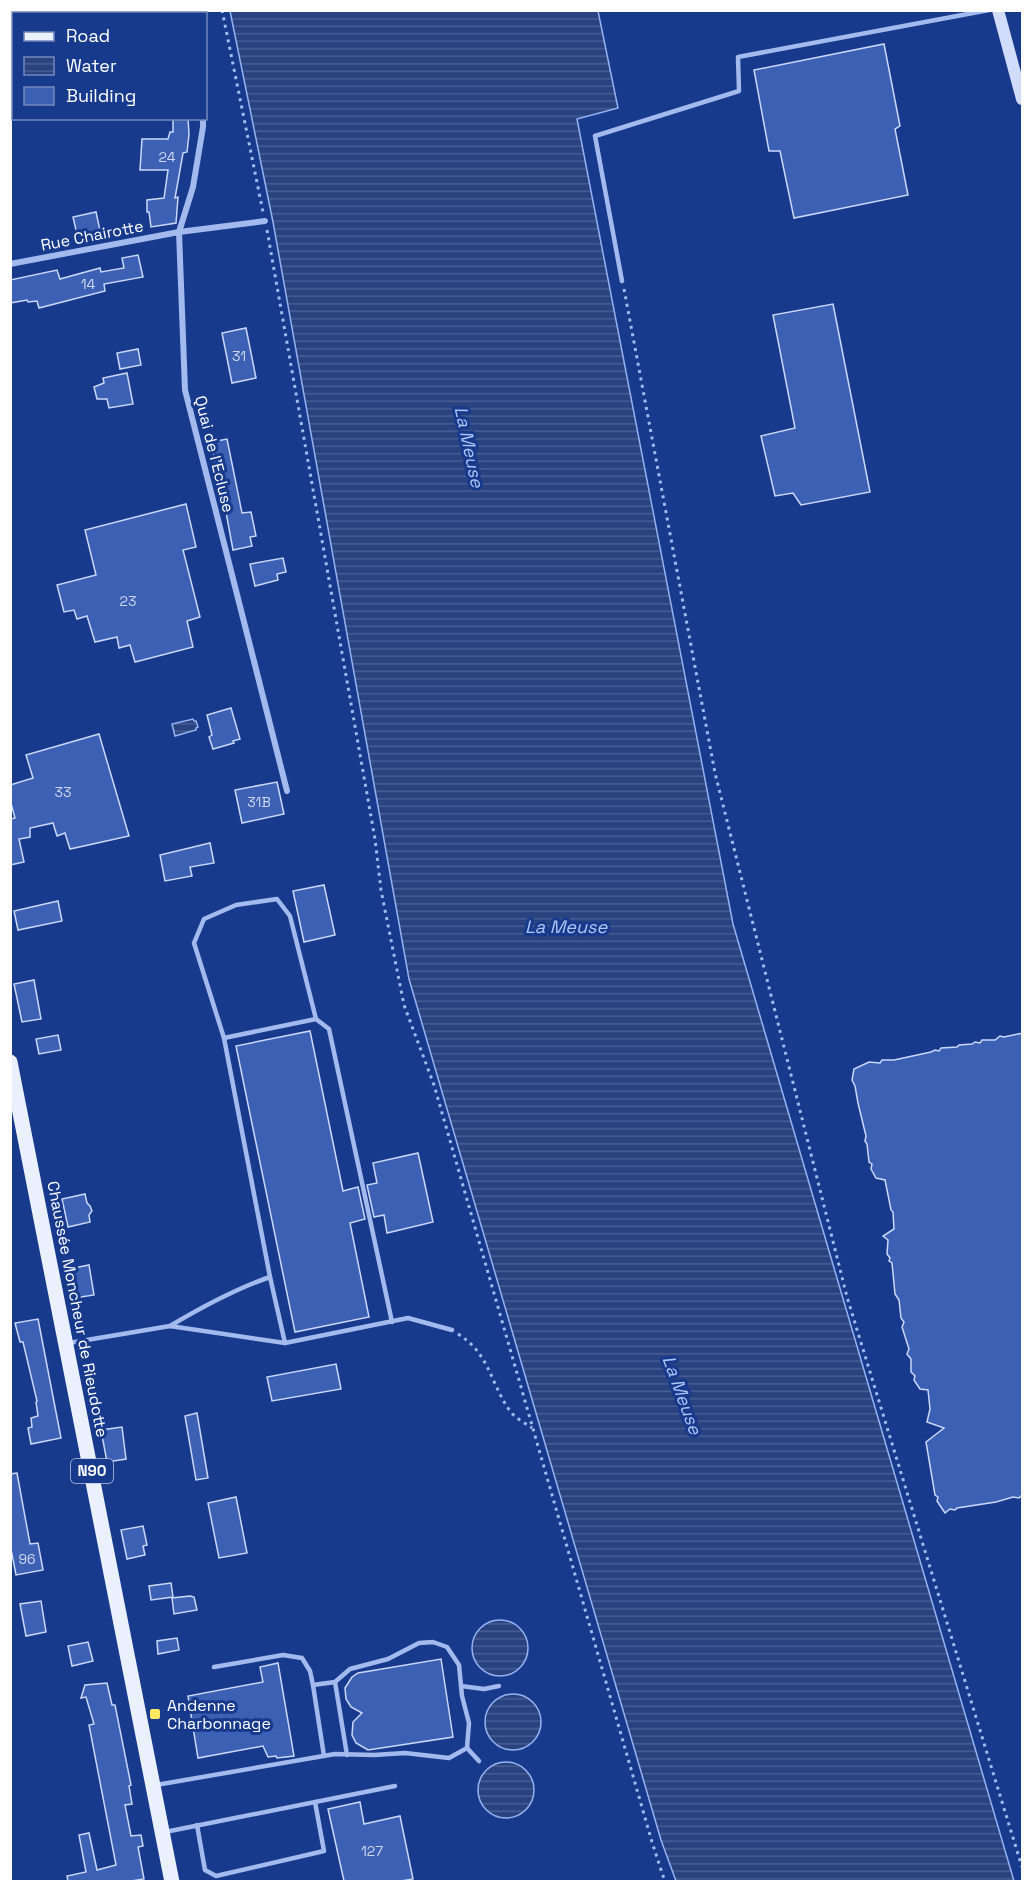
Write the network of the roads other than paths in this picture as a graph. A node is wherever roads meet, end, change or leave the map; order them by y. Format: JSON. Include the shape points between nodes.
{"nodes":[{"id":1,"x":989,"y":10,"type":"edge"},
{"id":2,"x":998,"y":10,"type":"edge"},
{"id":3,"x":1023,"y":99,"type":"edge"},
{"id":4,"x":202,"y":120,"type":"edge"},
{"id":5,"x":265,"y":221,"type":"road end"},
{"id":6,"x":179,"y":232,"type":"junction"},
{"id":7,"x":10,"y":264,"type":"edge"},
{"id":8,"x":622,"y":281,"type":"road end"},
{"id":9,"x":287,"y":791,"type":"dead end"},
{"id":10,"x":316,"y":1019,"type":"junction"},
{"id":11,"x":224,"y":1038,"type":"junction"},
{"id":12,"x":10,"y":1062,"type":"edge"},
{"id":13,"x":270,"y":1277,"type":"junction"},
{"id":14,"x":392,"y":1322,"type":"junction"},
{"id":15,"x":170,"y":1326,"type":"junction"},
{"id":16,"x":452,"y":1330,"type":"road end"},
{"id":17,"x":285,"y":1343,"type":"junction"},
{"id":18,"x":67,"y":1344,"type":"junction"},
{"id":19,"x":214,"y":1666,"type":"dead end"},
{"id":20,"x":335,"y":1682,"type":"junction"},
{"id":21,"x":313,"y":1685,"type":"junction"},
{"id":22,"x":461,"y":1686,"type":"junction"},
{"id":23,"x":499,"y":1686,"type":"dead end"},
{"id":24,"x":467,"y":1748,"type":"junction"},
{"id":25,"x":347,"y":1755,"type":"junction"},
{"id":26,"x":324,"y":1756,"type":"junction"},
{"id":27,"x":479,"y":1761,"type":"dead end"},
{"id":28,"x":153,"y":1785,"type":"junction"},
{"id":29,"x":395,"y":1786,"type":"dead end"},
{"id":30,"x":315,"y":1802,"type":"junction"},
{"id":31,"x":196,"y":1825,"type":"junction"},
{"id":32,"x":163,"y":1832,"type":"junction"},
{"id":33,"x":172,"y":1881,"type":"edge"}],
"edges":[{"from":1,"to":8,"type":"lane","via":[[738,57],[739,91],[595,136]]},
{"from":2,"to":3,"type":"main road"},
{"from":4,"to":6,"type":"street","name":"Quai de l'Ecluse","via":[[193,187]]},
{"from":5,"to":6,"type":"street","name":"Rue Chairotte"},
{"from":6,"to":7,"type":"street","name":"Rue Chairotte"},
{"from":6,"to":9,"type":"street","name":"Quai de l'Ecluse","via":[[185,390]]},
{"from":10,"to":11,"type":"lane"},
{"from":10,"to":11,"type":"lane","via":[[291,916],[277,899],[236,905],[204,919],[194,943]]},
{"from":10,"to":14,"type":"lane","via":[[329,1029]]},
{"from":11,"to":13,"type":"lane"},
{"from":12,"to":18,"type":"main road","name":"Chaussée Moncheur de Rieudotte","number":"N90"},
{"from":13,"to":15,"type":"lane","via":[[209,1303]]},
{"from":13,"to":17,"type":"lane"},
{"from":14,"to":16,"type":"lane","via":[[408,1318]]},
{"from":14,"to":17,"type":"lane"},
{"from":15,"to":17,"type":"lane"},
{"from":15,"to":18,"type":"lane"},
{"from":18,"to":28,"type":"main road","name":"Chaussée Moncheur de Rieudotte","number":"N90"},
{"from":19,"to":21,"type":"lane","via":[[283,1655],[302,1658]]},
{"from":20,"to":21,"type":"lane"},
{"from":20,"to":22,"type":"lane","via":[[350,1669],[388,1659],[418,1643],[433,1642],[447,1647],[459,1665]]},
{"from":20,"to":25,"type":"lane"},
{"from":21,"to":26,"type":"lane"},
{"from":22,"to":23,"type":"lane"},
{"from":22,"to":24,"type":"lane","via":[[469,1723]]},
{"from":24,"to":25,"type":"lane","via":[[449,1758]]},
{"from":24,"to":27,"type":"lane"},
{"from":25,"to":26,"type":"lane"},
{"from":26,"to":28,"type":"lane"},
{"from":28,"to":32,"type":"main road","name":"Chaussée Moncheur de Rieudotte","number":"N90"},
{"from":29,"to":30,"type":"lane"},
{"from":30,"to":31,"type":"lane"},
{"from":30,"to":31,"type":"lane","via":[[324,1851],[216,1876],[205,1870]]},
{"from":31,"to":32,"type":"lane"},
{"from":32,"to":33,"type":"main road","name":"Chaussée Moncheur de Rieudotte","number":"N90"}]}
